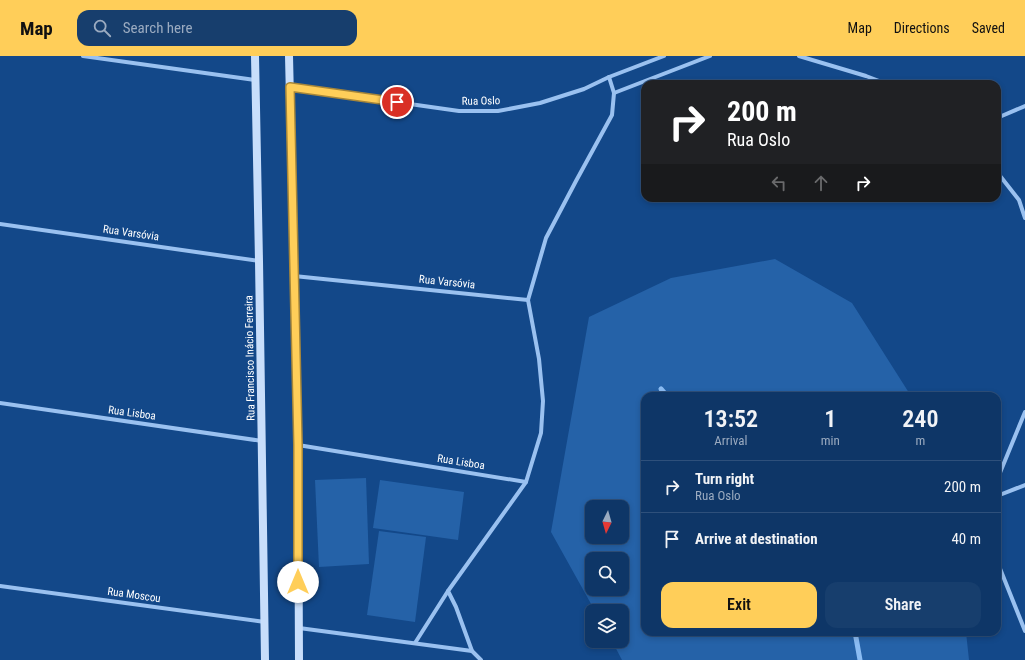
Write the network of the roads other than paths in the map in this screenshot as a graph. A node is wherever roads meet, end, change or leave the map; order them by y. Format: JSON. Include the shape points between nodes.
{"nodes":[{"id":1,"x":83,"y":56,"type":"edge"},
{"id":2,"x":255,"y":56,"type":"edge"},
{"id":3,"x":289,"y":56,"type":"edge"},
{"id":4,"x":664,"y":56,"type":"edge"},
{"id":5,"x":710,"y":56,"type":"edge"},
{"id":6,"x":800,"y":56,"type":"edge"},
{"id":7,"x":609,"y":77,"type":"junction"},
{"id":8,"x":255,"y":80,"type":"junction"},
{"id":9,"x":648,"y":80,"type":"edge"},
{"id":10,"x":876,"y":80,"type":"edge"},
{"id":11,"x":641,"y":83,"type":"edge"},
{"id":12,"x":290,"y":87,"type":"junction"},
{"id":13,"x":614,"y":93,"type":"junction"},
{"id":14,"x":1025,"y":106,"type":"edge"},
{"id":15,"x":1001,"y":116,"type":"edge"},
{"id":16,"x":1001,"y":177,"type":"edge"},
{"id":17,"x":1025,"y":218,"type":"edge"},
{"id":18,"x":0,"y":224,"type":"edge"},
{"id":19,"x":259,"y":261,"type":"junction"},
{"id":20,"x":294,"y":276,"type":"junction"},
{"id":21,"x":528,"y":300,"type":"junction"},
{"id":22,"x":0,"y":403,"type":"edge"},
{"id":23,"x":1025,"y":412,"type":"edge"},
{"id":24,"x":262,"y":441,"type":"junction"},
{"id":25,"x":298,"y":445,"type":"junction"},
{"id":26,"x":1001,"y":470,"type":"edge"},
{"id":27,"x":526,"y":482,"type":"junction"},
{"id":28,"x":1025,"y":485,"type":"edge"},
{"id":29,"x":1001,"y":494,"type":"edge"},
{"id":30,"x":1001,"y":571,"type":"edge"},
{"id":31,"x":0,"y":586,"type":"edge"},
{"id":32,"x":448,"y":591,"type":"junction"},
{"id":33,"x":265,"y":622,"type":"junction"},
{"id":34,"x":298,"y":628,"type":"junction"},
{"id":35,"x":1025,"y":631,"type":"edge"},
{"id":36,"x":415,"y":643,"type":"junction"},
{"id":37,"x":472,"y":651,"type":"junction"},
{"id":38,"x":265,"y":660,"type":"edge"},
{"id":39,"x":299,"y":660,"type":"edge"},
{"id":40,"x":480,"y":660,"type":"edge"}],
"edges":[{"from":1,"to":8,"type":"street"},
{"from":2,"to":8,"type":"street","name":"Rua Francisco Inácio Ferreira"},
{"from":3,"to":12,"type":"street"},
{"from":4,"to":7,"type":"street","name":"Rua Oslo"},
{"from":5,"to":9,"type":"street"},
{"from":6,"to":10,"type":"street"},
{"from":7,"to":12,"type":"street","name":"Rua Oslo","via":[[584,89],[540,103],[498,111],[459,111]]},
{"from":7,"to":13,"type":"street"},
{"from":8,"to":19,"type":"street","name":"Rua Francisco Inácio Ferreira"},
{"from":11,"to":13,"type":"street"},
{"from":12,"to":20,"type":"street"},
{"from":13,"to":21,"type":"street","via":[[612,115],[546,238]]},
{"from":14,"to":15,"type":"street"},
{"from":16,"to":17,"type":"street","via":[[1019,200]]},
{"from":18,"to":19,"type":"street","name":"Rua Varsóvia"},
{"from":19,"to":24,"type":"street","name":"Rua Francisco Inácio Ferreira"},
{"from":20,"to":21,"type":"street","name":"Rua Varsóvia"},
{"from":20,"to":25,"type":"street"},
{"from":21,"to":27,"type":"street","via":[[539,359],[543,401],[542,433]]},
{"from":22,"to":24,"type":"street","name":"Rua Lisboa"},
{"from":23,"to":26,"type":"street"},
{"from":24,"to":33,"type":"street","name":"Rua Francisco Inácio Ferreira"},
{"from":25,"to":27,"type":"street","name":"Rua Lisboa"},
{"from":25,"to":34,"type":"street"},
{"from":27,"to":32,"type":"street"},
{"from":28,"to":29,"type":"street"},
{"from":30,"to":35,"type":"street"},
{"from":31,"to":33,"type":"street","name":"Rua Moscou"},
{"from":32,"to":36,"type":"street"},
{"from":32,"to":37,"type":"street"},
{"from":33,"to":38,"type":"street","name":"Rua Francisco Inácio Ferreira"},
{"from":34,"to":36,"type":"street"},
{"from":34,"to":39,"type":"street"},
{"from":36,"to":37,"type":"street"},
{"from":37,"to":40,"type":"street"}]}
